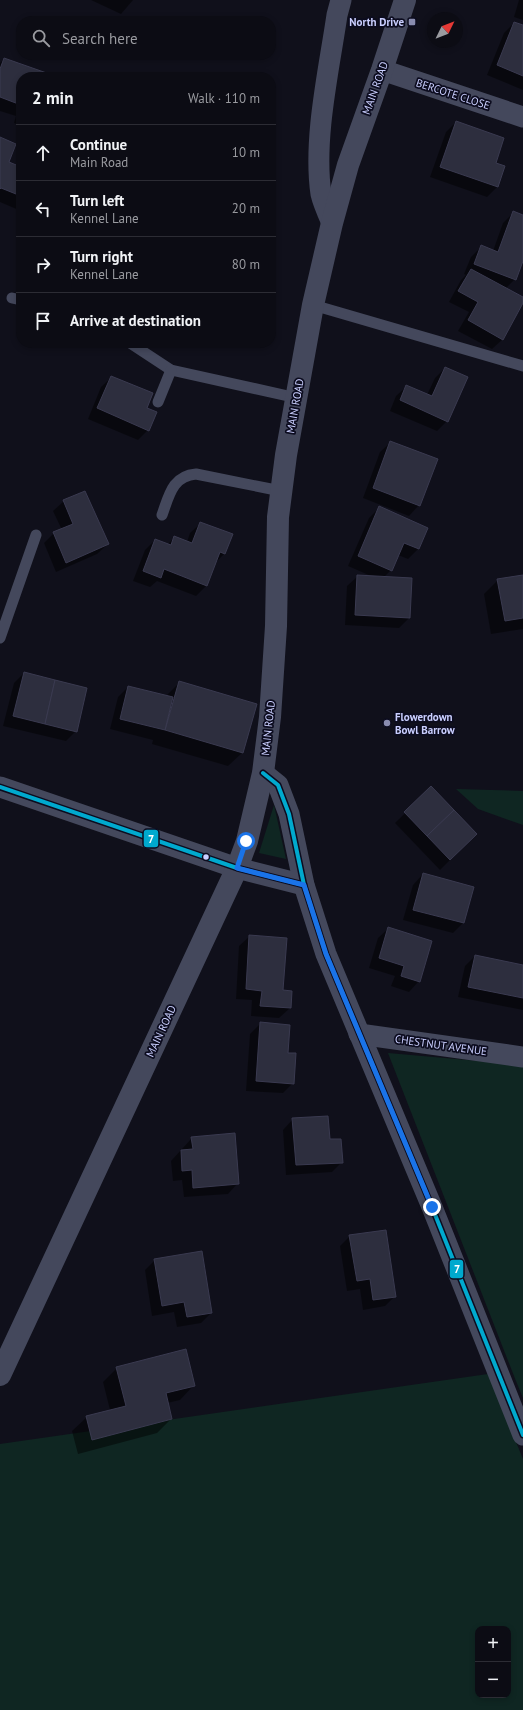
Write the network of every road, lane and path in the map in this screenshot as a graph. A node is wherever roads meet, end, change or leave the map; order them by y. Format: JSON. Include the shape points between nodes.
{"nodes":[{"id":1,"x":341,"y":0,"type":"edge"},
{"id":2,"x":405,"y":0,"type":"edge"},
{"id":3,"x":382,"y":70,"type":"junction"},
{"id":4,"x":523,"y":117,"type":"edge"},
{"id":5,"x":332,"y":223,"type":"junction"},
{"id":6,"x":314,"y":305,"type":"junction"},
{"id":7,"x":138,"y":348,"type":"edge"},
{"id":8,"x":523,"y":366,"type":"edge"},
{"id":9,"x":171,"y":370,"type":"junction"},
{"id":10,"x":297,"y":398,"type":"junction"},
{"id":11,"x":158,"y":402,"type":"dead end"},
{"id":12,"x":282,"y":491,"type":"junction"},
{"id":13,"x":162,"y":516,"type":"dead end"},
{"id":14,"x":36,"y":535,"type":"dead end"},
{"id":15,"x":0,"y":638,"type":"edge"},
{"id":16,"x":263,"y":773,"type":"junction"},
{"id":17,"x":0,"y":787,"type":"edge"},
{"id":18,"x":237,"y":868,"type":"junction"},
{"id":19,"x":304,"y":885,"type":"junction"},
{"id":20,"x":359,"y":1034,"type":"junction"},
{"id":21,"x":523,"y":1057,"type":"edge"},
{"id":22,"x":0,"y":1374,"type":"edge"},
{"id":23,"x":523,"y":1435,"type":"edge"}],
"edges":[{"from":1,"to":5,"type":"street","via":[[321,128],[322,195]]},
{"from":2,"to":3,"type":"street","name":"MAIN ROAD"},
{"from":3,"to":4,"type":"street","name":"BERCOTE CLOSE"},
{"from":3,"to":5,"type":"street","name":"MAIN ROAD","via":[[348,165]]},
{"from":5,"to":6,"type":"street","name":"MAIN ROAD"},
{"from":6,"to":8,"type":"lane"},
{"from":6,"to":10,"type":"street","name":"MAIN ROAD"},
{"from":7,"to":9,"type":"lane"},
{"from":9,"to":10,"type":"lane"},
{"from":9,"to":11,"type":"lane"},
{"from":10,"to":12,"type":"street","name":"MAIN ROAD"},
{"from":12,"to":13,"type":"lane","via":[[196,474],[186,475],[177,481],[172,489]]},
{"from":12,"to":16,"type":"street","name":"MAIN ROAD","via":[[278,517],[274,650]]},
{"from":14,"to":15,"type":"lane"},
{"from":16,"to":18,"type":"street","name":"MAIN ROAD"},
{"from":16,"to":19,"type":"street","via":[[278,785],[288,814]]},
{"from":17,"to":18,"type":"street"},
{"from":18,"to":19,"type":"street"},
{"from":18,"to":22,"type":"street","name":"MAIN ROAD"},
{"from":19,"to":20,"type":"street","via":[[326,954]]},
{"from":20,"to":21,"type":"street","name":"CHESTNUT AVENUE"},
{"from":20,"to":23,"type":"street","via":[[432,1207]]}]}
